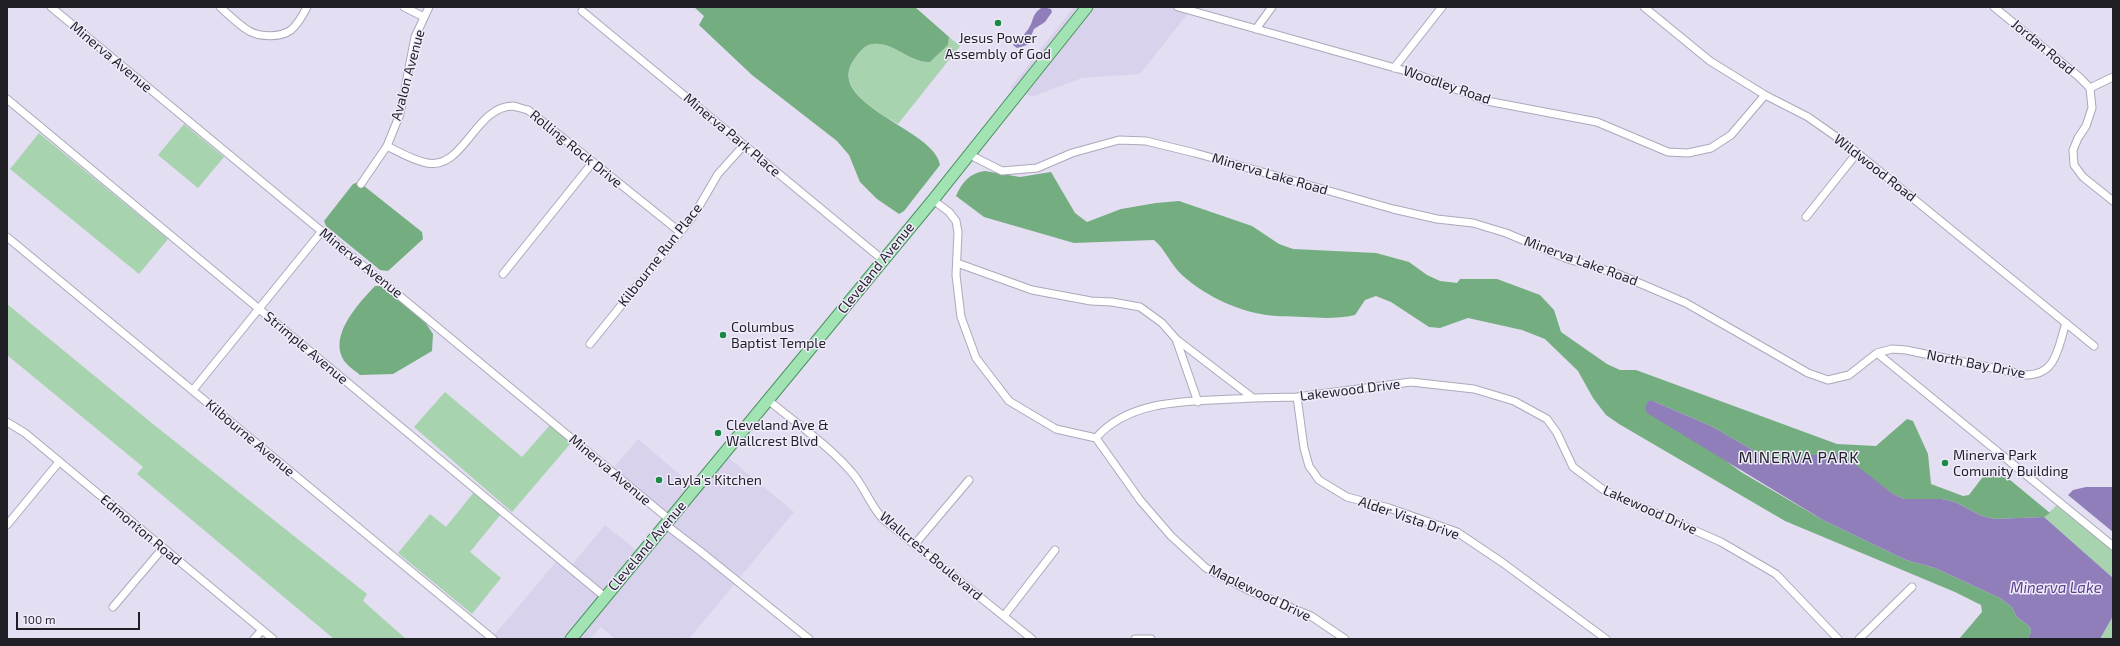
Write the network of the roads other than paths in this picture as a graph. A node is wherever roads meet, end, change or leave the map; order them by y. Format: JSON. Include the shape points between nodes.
{"nodes":[{"id":1,"x":50,"y":7,"type":"edge"},
{"id":2,"x":220,"y":7,"type":"edge"},
{"id":3,"x":307,"y":7,"type":"edge"},
{"id":4,"x":404,"y":7,"type":"edge"},
{"id":5,"x":429,"y":7,"type":"edge"},
{"id":6,"x":1087,"y":7,"type":"edge"},
{"id":7,"x":1178,"y":7,"type":"edge"},
{"id":8,"x":1272,"y":7,"type":"edge"},
{"id":9,"x":1442,"y":7,"type":"edge"},
{"id":10,"x":1644,"y":7,"type":"edge"},
{"id":11,"x":1994,"y":7,"type":"edge"},
{"id":12,"x":582,"y":11,"type":"dead end"},
{"id":13,"x":424,"y":17,"type":"junction"},
{"id":14,"x":1256,"y":29,"type":"junction"},
{"id":15,"x":1394,"y":68,"type":"junction"},
{"id":16,"x":2113,"y":77,"type":"edge"},
{"id":17,"x":2090,"y":88,"type":"junction"},
{"id":18,"x":1765,"y":95,"type":"junction"},
{"id":19,"x":7,"y":99,"type":"edge"},
{"id":20,"x":744,"y":145,"type":"junction"},
{"id":21,"x":387,"y":146,"type":"junction"},
{"id":22,"x":1857,"y":153,"type":"junction"},
{"id":23,"x":970,"y":155,"type":"junction"},
{"id":24,"x":593,"y":162,"type":"junction"},
{"id":25,"x":362,"y":184,"type":"dead end"},
{"id":26,"x":934,"y":200,"type":"junction"},
{"id":27,"x":2113,"y":201,"type":"edge"},
{"id":28,"x":1806,"y":217,"type":"dead end"},
{"id":29,"x":322,"y":231,"type":"junction"},
{"id":30,"x":680,"y":232,"type":"junction"},
{"id":31,"x":7,"y":236,"type":"edge"},
{"id":32,"x":883,"y":260,"type":"junction"},
{"id":33,"x":957,"y":263,"type":"junction"},
{"id":34,"x":503,"y":274,"type":"dead end"},
{"id":35,"x":260,"y":309,"type":"junction"},
{"id":36,"x":2066,"y":323,"type":"junction"},
{"id":37,"x":1176,"y":339,"type":"junction"},
{"id":38,"x":590,"y":344,"type":"dead end"},
{"id":39,"x":2094,"y":346,"type":"dead end"},
{"id":40,"x":1877,"y":353,"type":"junction"},
{"id":41,"x":193,"y":390,"type":"junction"},
{"id":42,"x":1297,"y":397,"type":"junction"},
{"id":43,"x":1253,"y":398,"type":"junction"},
{"id":44,"x":768,"y":400,"type":"junction"},
{"id":45,"x":1198,"y":402,"type":"junction"},
{"id":46,"x":7,"y":422,"type":"edge"},
{"id":47,"x":1096,"y":438,"type":"junction"},
{"id":48,"x":59,"y":462,"type":"junction"},
{"id":49,"x":969,"y":480,"type":"dead end"},
{"id":50,"x":668,"y":522,"type":"junction"},
{"id":51,"x":7,"y":525,"type":"edge"},
{"id":52,"x":915,"y":544,"type":"junction"},
{"id":53,"x":2113,"y":546,"type":"edge"},
{"id":54,"x":163,"y":548,"type":"junction"},
{"id":55,"x":1055,"y":550,"type":"dead end"},
{"id":56,"x":1912,"y":586,"type":"dead end"},
{"id":57,"x":605,"y":597,"type":"junction"},
{"id":58,"x":113,"y":607,"type":"dead end"},
{"id":59,"x":1004,"y":616,"type":"junction"},
{"id":60,"x":262,"y":630,"type":"junction"},
{"id":61,"x":254,"y":639,"type":"edge"},
{"id":62,"x":273,"y":639,"type":"edge"},
{"id":63,"x":494,"y":639,"type":"edge"},
{"id":64,"x":571,"y":639,"type":"edge"},
{"id":65,"x":809,"y":639,"type":"edge"},
{"id":66,"x":1032,"y":639,"type":"edge"},
{"id":67,"x":1135,"y":639,"type":"edge"},
{"id":68,"x":1151,"y":639,"type":"edge"},
{"id":69,"x":1345,"y":639,"type":"edge"},
{"id":70,"x":1606,"y":639,"type":"edge"},
{"id":71,"x":1838,"y":639,"type":"edge"},
{"id":72,"x":1859,"y":639,"type":"edge"}],
"edges":[{"from":1,"to":29,"type":"street","name":"Minerva Avenue"},
{"from":2,"to":3,"type":"street","via":[[249,31],[261,36],[274,36],[290,30]]},
{"from":4,"to":13,"type":"street"},
{"from":5,"to":13,"type":"street","name":"Avalon Avenue"},
{"from":6,"to":23,"type":"main road","name":"Cleveland Avenue"},
{"from":7,"to":14,"type":"street","name":"Woodley Road"},
{"from":8,"to":14,"type":"street"},
{"from":9,"to":15,"type":"street"},
{"from":10,"to":18,"type":"street","name":"Wildwood Road","via":[[1710,61]]},
{"from":11,"to":17,"type":"street","name":"Jordan Road"},
{"from":12,"to":20,"type":"street","name":"Minerva Park Place"},
{"from":13,"to":21,"type":"street","name":"Avalon Avenue","via":[[415,37],[400,114]]},
{"from":14,"to":15,"type":"street","name":"Woodley Road"},
{"from":15,"to":18,"type":"street","name":"Woodley Road","via":[[1487,101],[1597,122],[1668,152],[1688,153],[1711,148],[1730,136]]},
{"from":16,"to":17,"type":"street"},
{"from":17,"to":27,"type":"street","via":[[2092,108],[2073,150],[2074,165],[2083,177]]},
{"from":18,"to":22,"type":"street","name":"Wildwood Road","via":[[1808,117]]},
{"from":19,"to":35,"type":"street","name":"Strimple Avenue"},
{"from":20,"to":30,"type":"street","name":"Kilbourne Run Place","via":[[718,174],[694,215]]},
{"from":20,"to":32,"type":"street","name":"Minerva Park Place"},
{"from":21,"to":24,"type":"street","name":"Rolling Rock Drive","via":[[428,163],[446,160],[496,110],[513,106],[528,110]]},
{"from":21,"to":25,"type":"street","name":"Avalon Avenue"},
{"from":22,"to":28,"type":"street"},
{"from":22,"to":36,"type":"street","name":"Wildwood Road"},
{"from":23,"to":26,"type":"main road","name":"Cleveland Avenue"},
{"from":23,"to":40,"type":"street","name":"Minerva Lake Road","via":[[1002,171],[1016,170],[1037,168],[1072,153],[1120,140],[1146,141],[1393,209],[1506,233],[1568,259],[1618,274],[1686,303],[1808,373],[1828,380],[1849,375]]},
{"from":24,"to":30,"type":"street","name":"Rolling Rock Drive"},
{"from":24,"to":34,"type":"street"},
{"from":26,"to":32,"type":"main road","name":"Cleveland Avenue"},
{"from":26,"to":33,"type":"street","via":[[956,221]]},
{"from":29,"to":35,"type":"street"},
{"from":29,"to":50,"type":"street","name":"Minerva Avenue"},
{"from":30,"to":38,"type":"street","name":"Kilbourne Run Place"},
{"from":31,"to":41,"type":"street","name":"Kilbourne Avenue"},
{"from":32,"to":44,"type":"main road","name":"Cleveland Avenue"},
{"from":33,"to":37,"type":"street","via":[[1032,290],[1140,307],[1162,323]]},
{"from":33,"to":47,"type":"street","via":[[963,324],[976,358],[1009,401],[1056,429]]},
{"from":35,"to":41,"type":"street"},
{"from":35,"to":57,"type":"street","name":"Strimple Avenue"},
{"from":36,"to":39,"type":"street","name":"Wildwood Road"},
{"from":36,"to":40,"type":"street","name":"North Bay Drive","via":[[2054,359],[2048,369],[2038,375],[2026,375],[1906,350],[1892,349]]},
{"from":37,"to":43,"type":"street"},
{"from":37,"to":45,"type":"street"},
{"from":40,"to":53,"type":"street"},
{"from":41,"to":63,"type":"street","name":"Kilbourne Avenue"},
{"from":42,"to":43,"type":"street","name":"Lakewood Drive"},
{"from":42,"to":70,"type":"street","name":"Alder Vista Drive","via":[[1304,448],[1309,466],[1320,480],[1347,497],[1389,508],[1457,532],[1504,563]]},
{"from":42,"to":71,"type":"street","name":"Lakewood Drive","via":[[1411,382],[1474,389],[1514,401],[1547,419],[1557,433],[1573,467],[1605,491],[1721,542],[1776,574]]},
{"from":43,"to":45,"type":"street","name":"Lakewood Drive"},
{"from":44,"to":50,"type":"main road","name":"Cleveland Avenue"},
{"from":44,"to":52,"type":"street","name":"Wallcrest Boulevard","via":[[842,462],[855,477],[877,512]]},
{"from":45,"to":47,"type":"street","name":"Lakewood Drive","via":[[1158,404],[1125,416]]},
{"from":46,"to":48,"type":"street","name":"Edmonton Road","via":[[25,433]]},
{"from":47,"to":69,"type":"street","name":"Maplewood Drive","via":[[1140,500],[1171,536],[1206,568],[1248,590],[1311,616]]},
{"from":48,"to":51,"type":"street"},
{"from":48,"to":54,"type":"street","name":"Edmonton Road"},
{"from":49,"to":52,"type":"street"},
{"from":50,"to":57,"type":"main road","name":"Cleveland Avenue"},
{"from":50,"to":65,"type":"street","name":"Minerva Avenue"},
{"from":52,"to":59,"type":"street","name":"Wallcrest Boulevard"},
{"from":54,"to":58,"type":"street"},
{"from":54,"to":60,"type":"street","name":"Edmonton Road"},
{"from":55,"to":59,"type":"street"},
{"from":56,"to":72,"type":"street"},
{"from":57,"to":64,"type":"main road","name":"Cleveland Avenue"},
{"from":59,"to":66,"type":"street","name":"Wallcrest Boulevard"},
{"from":60,"to":61,"type":"street"},
{"from":60,"to":62,"type":"street","name":"Edmonton Road"},
{"from":67,"to":68,"type":"street"}]}
